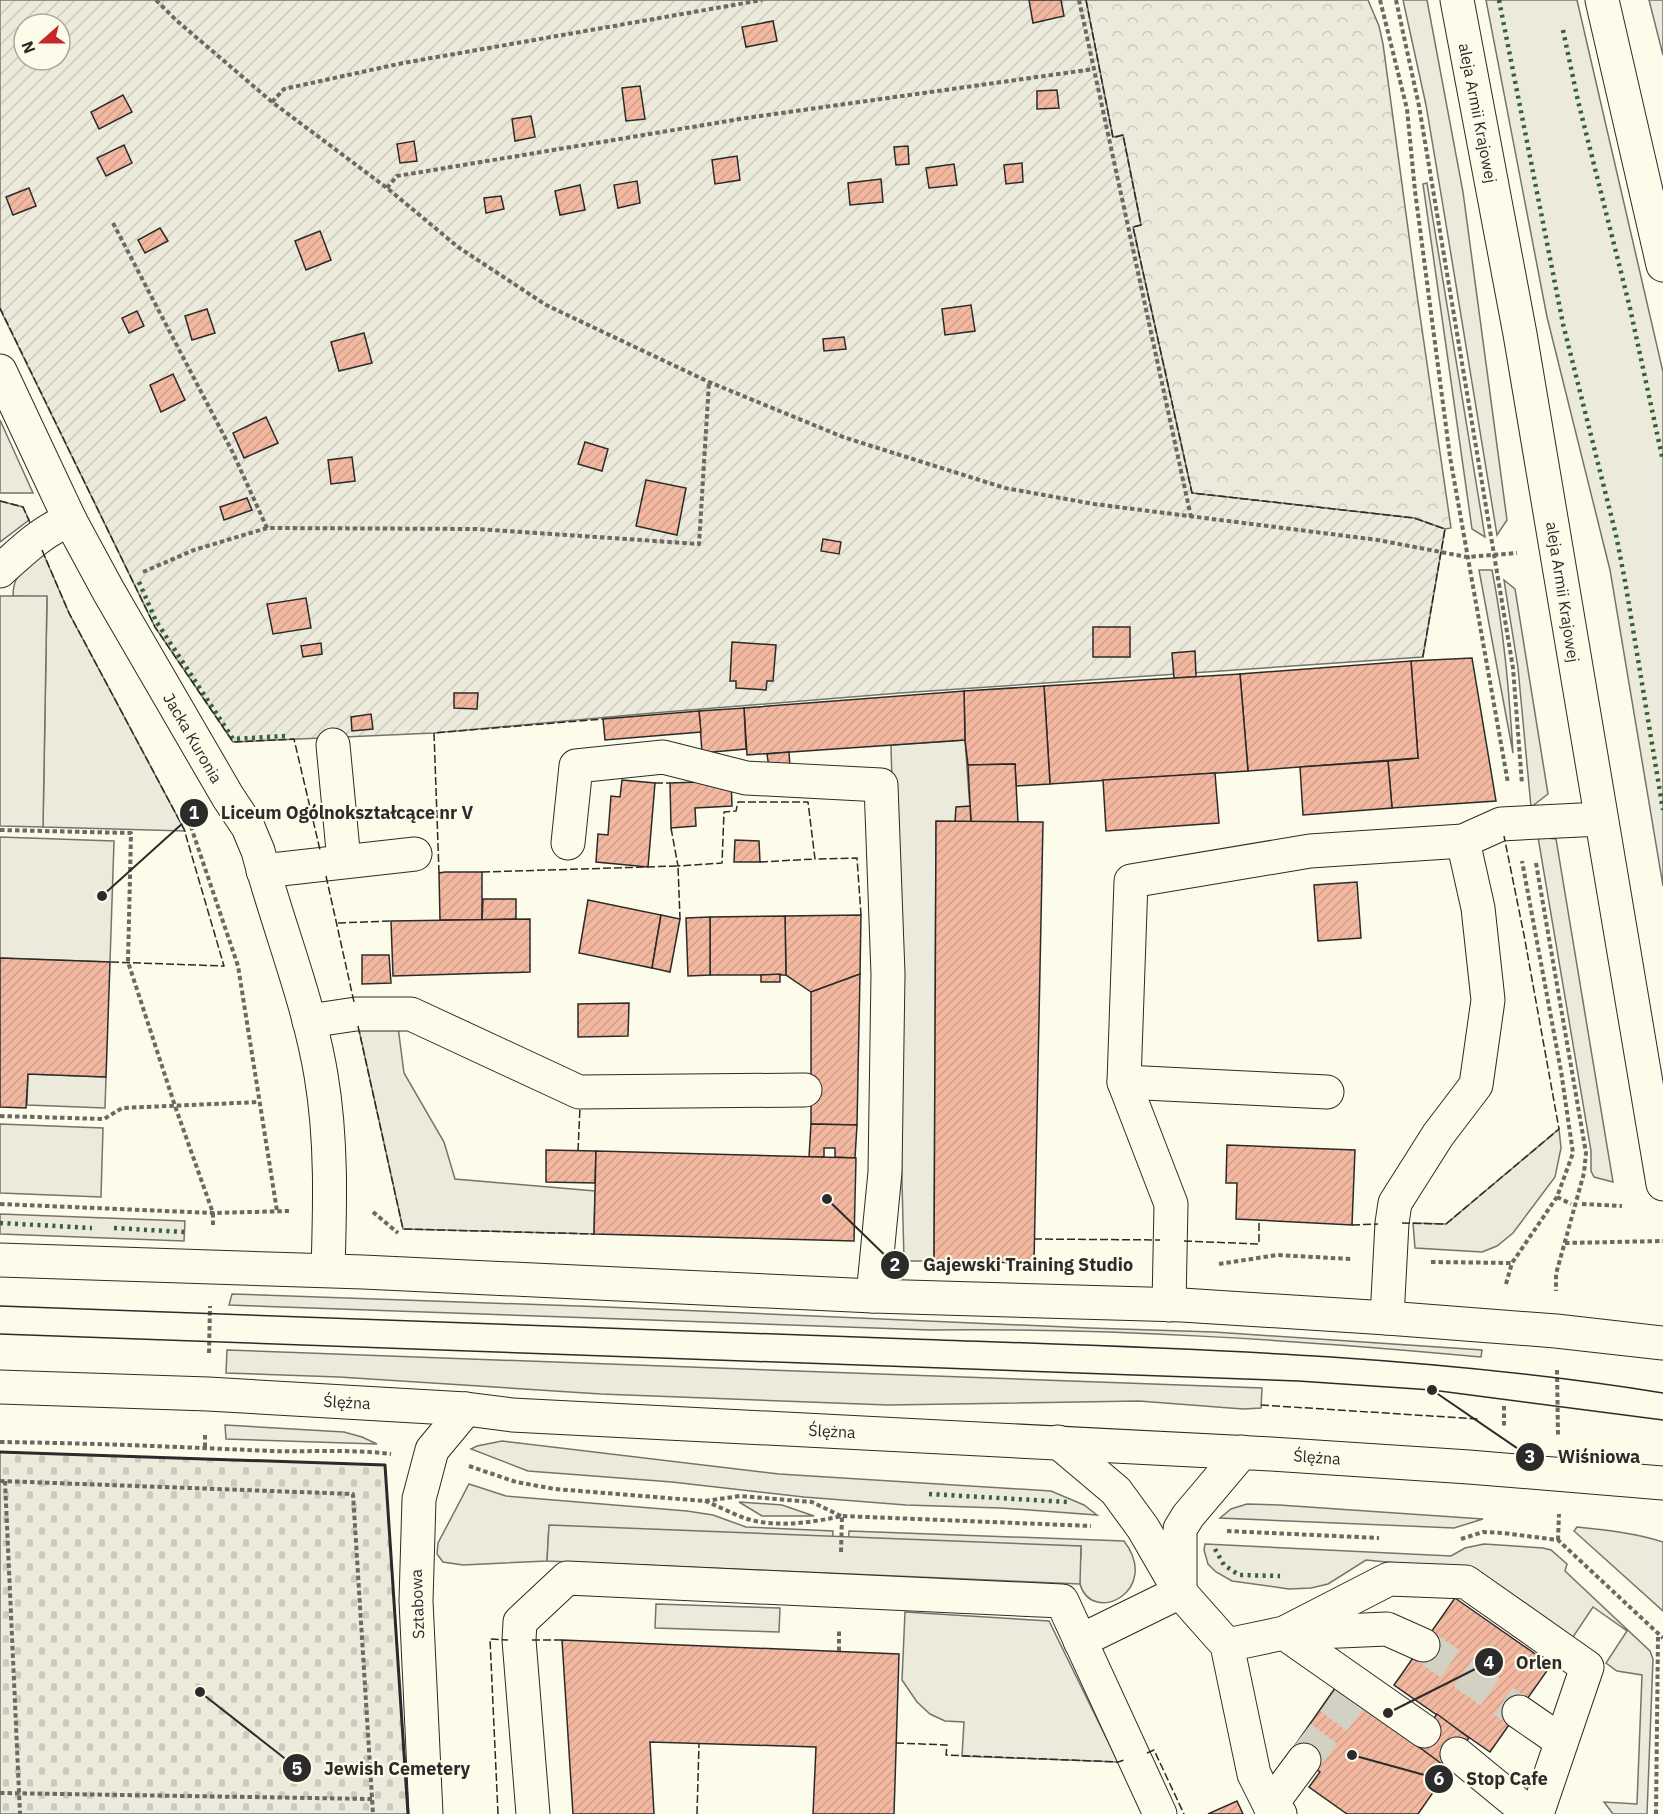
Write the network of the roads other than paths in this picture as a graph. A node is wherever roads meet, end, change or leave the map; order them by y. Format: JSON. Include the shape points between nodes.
{"nodes":[{"id":1,"x":1457,"y":0,"type":"edge"},
{"id":2,"x":1602,"y":0,"type":"edge"},
{"id":3,"x":1663,"y":265,"type":"edge"},
{"id":4,"x":0,"y":371,"type":"edge"},
{"id":5,"x":70,"y":520,"type":"junction"},
{"id":6,"x":0,"y":572,"type":"edge"},
{"id":7,"x":333,"y":745,"type":"dead end"},
{"id":8,"x":1601,"y":819,"type":"junction"},
{"id":9,"x":1463,"y":841,"type":"junction"},
{"id":10,"x":568,"y":843,"type":"dead end"},
{"id":11,"x":415,"y":854,"type":"dead end"},
{"id":12,"x":344,"y":861,"type":"junction"},
{"id":13,"x":263,"y":871,"type":"junction"},
{"id":14,"x":309,"y":1021,"type":"junction"},
{"id":15,"x":1124,"y":1082,"type":"junction"},
{"id":16,"x":805,"y":1090,"type":"dead end"},
{"id":17,"x":1327,"y":1092,"type":"dead end"},
{"id":18,"x":1663,"y":1184,"type":"edge"},
{"id":19,"x":0,"y":1260,"type":"edge"},
{"id":20,"x":328,"y":1270,"type":"junction"},
{"id":21,"x":873,"y":1296,"type":"junction"},
{"id":22,"x":1169,"y":1305,"type":"junction"},
{"id":23,"x":1387,"y":1318,"type":"junction"},
{"id":24,"x":1663,"y":1343,"type":"edge"},
{"id":25,"x":0,"y":1387,"type":"edge"},
{"id":26,"x":466,"y":1409,"type":"junction"},
{"id":27,"x":1058,"y":1442,"type":"junction"},
{"id":28,"x":1242,"y":1452,"type":"junction"},
{"id":29,"x":1663,"y":1483,"type":"edge"},
{"id":30,"x":1180,"y":1593,"type":"junction"},
{"id":31,"x":1284,"y":1633,"type":"junction"},
{"id":32,"x":1080,"y":1641,"type":"junction"},
{"id":33,"x":1227,"y":1645,"type":"junction"},
{"id":34,"x":1423,"y":1645,"type":"tunnel mouth"},
{"id":35,"x":1519,"y":1712,"type":"tunnel mouth"},
{"id":36,"x":1424,"y":1731,"type":"dead end"},
{"id":37,"x":1561,"y":1742,"type":"junction"},
{"id":38,"x":1457,"y":1754,"type":"dead end"},
{"id":39,"x":1304,"y":1760,"type":"tunnel mouth"},
{"id":40,"x":1275,"y":1810,"type":"edge"},
{"id":41,"x":426,"y":1814,"type":"edge"},
{"id":42,"x":533,"y":1814,"type":"edge"},
{"id":43,"x":1160,"y":1814,"type":"edge"},
{"id":44,"x":1530,"y":1814,"type":"edge"},
{"id":45,"x":1537,"y":1814,"type":"edge"}],
"edges":[{"from":1,"to":8,"type":"main road","name":"aleja Armii Krajowej","via":[[1520,334]]},
{"from":2,"to":3,"type":"main road"},
{"from":4,"to":5,"type":"main road","name":"Jacka Kuronia"},
{"from":5,"to":6,"type":"main road","via":[[37,538]]},
{"from":5,"to":13,"type":"main road","name":"Jacka Kuronia","via":[[248,827]]},
{"from":7,"to":12,"type":"main road"},
{"from":8,"to":9,"type":"main road","via":[[1501,824]]},
{"from":8,"to":18,"type":"main road","name":"aleja Armii Krajowej"},
{"from":9,"to":15,"type":"main road","via":[[1310,851],[1131,881]]},
{"from":9,"to":23,"type":"main road","via":[[1478,908],[1488,1000],[1476,1085],[1438,1135],[1395,1203]]},
{"from":10,"to":21,"type":"main road","via":[[576,766],[663,757],[746,778],[881,785],[888,986],[885,1172]]},
{"from":11,"to":12,"type":"main road"},
{"from":12,"to":13,"type":"main road"},
{"from":13,"to":14,"type":"main road","name":"Jacka Kuronia"},
{"from":14,"to":16,"type":"main road","via":[[356,1014],[411,1014],[579,1092]]},
{"from":14,"to":20,"type":"main road","name":"Jacka Kuronia","via":[[329,1136]]},
{"from":15,"to":17,"type":"main road"},
{"from":15,"to":22,"type":"main road","via":[[1171,1204]]},
{"from":19,"to":20,"type":"main road"},
{"from":20,"to":21,"type":"main road"},
{"from":21,"to":22,"type":"main road"},
{"from":22,"to":23,"type":"main road"},
{"from":23,"to":24,"type":"main road"},
{"from":25,"to":26,"type":"main road","name":"Ślężna"},
{"from":26,"to":27,"type":"main road","name":"Ślężna"},
{"from":26,"to":41,"type":"main road","name":"Sztabowa","via":[[435,1444],[418,1499],[416,1601]]},
{"from":27,"to":28,"type":"main road","name":"Ślężna"},
{"from":27,"to":30,"type":"main road","via":[[1116,1491],[1143,1528]]},
{"from":28,"to":29,"type":"main road","name":"Ślężna"},
{"from":28,"to":30,"type":"main road","via":[[1180,1529]]},
{"from":30,"to":32,"type":"main road"},
{"from":30,"to":33,"type":"main road"},
{"from":31,"to":33,"type":"main road"},
{"from":31,"to":34,"type":"main road","via":[[1387,1629]]},
{"from":31,"to":36,"type":"main road","via":[[1355,1692]]},
{"from":31,"to":37,"type":"main road","via":[[1389,1579],[1466,1582],[1587,1667]]},
{"from":32,"to":42,"type":"main road","via":[[1062,1601],[567,1578],[520,1622]]},
{"from":32,"to":43,"type":"main road"},
{"from":33,"to":40,"type":"main road","via":[[1254,1774]]},
{"from":35,"to":37,"type":"main road"},
{"from":37,"to":45,"type":"main road"},
{"from":38,"to":44,"type":"main road"},
{"from":39,"to":40,"type":"main road"}]}
